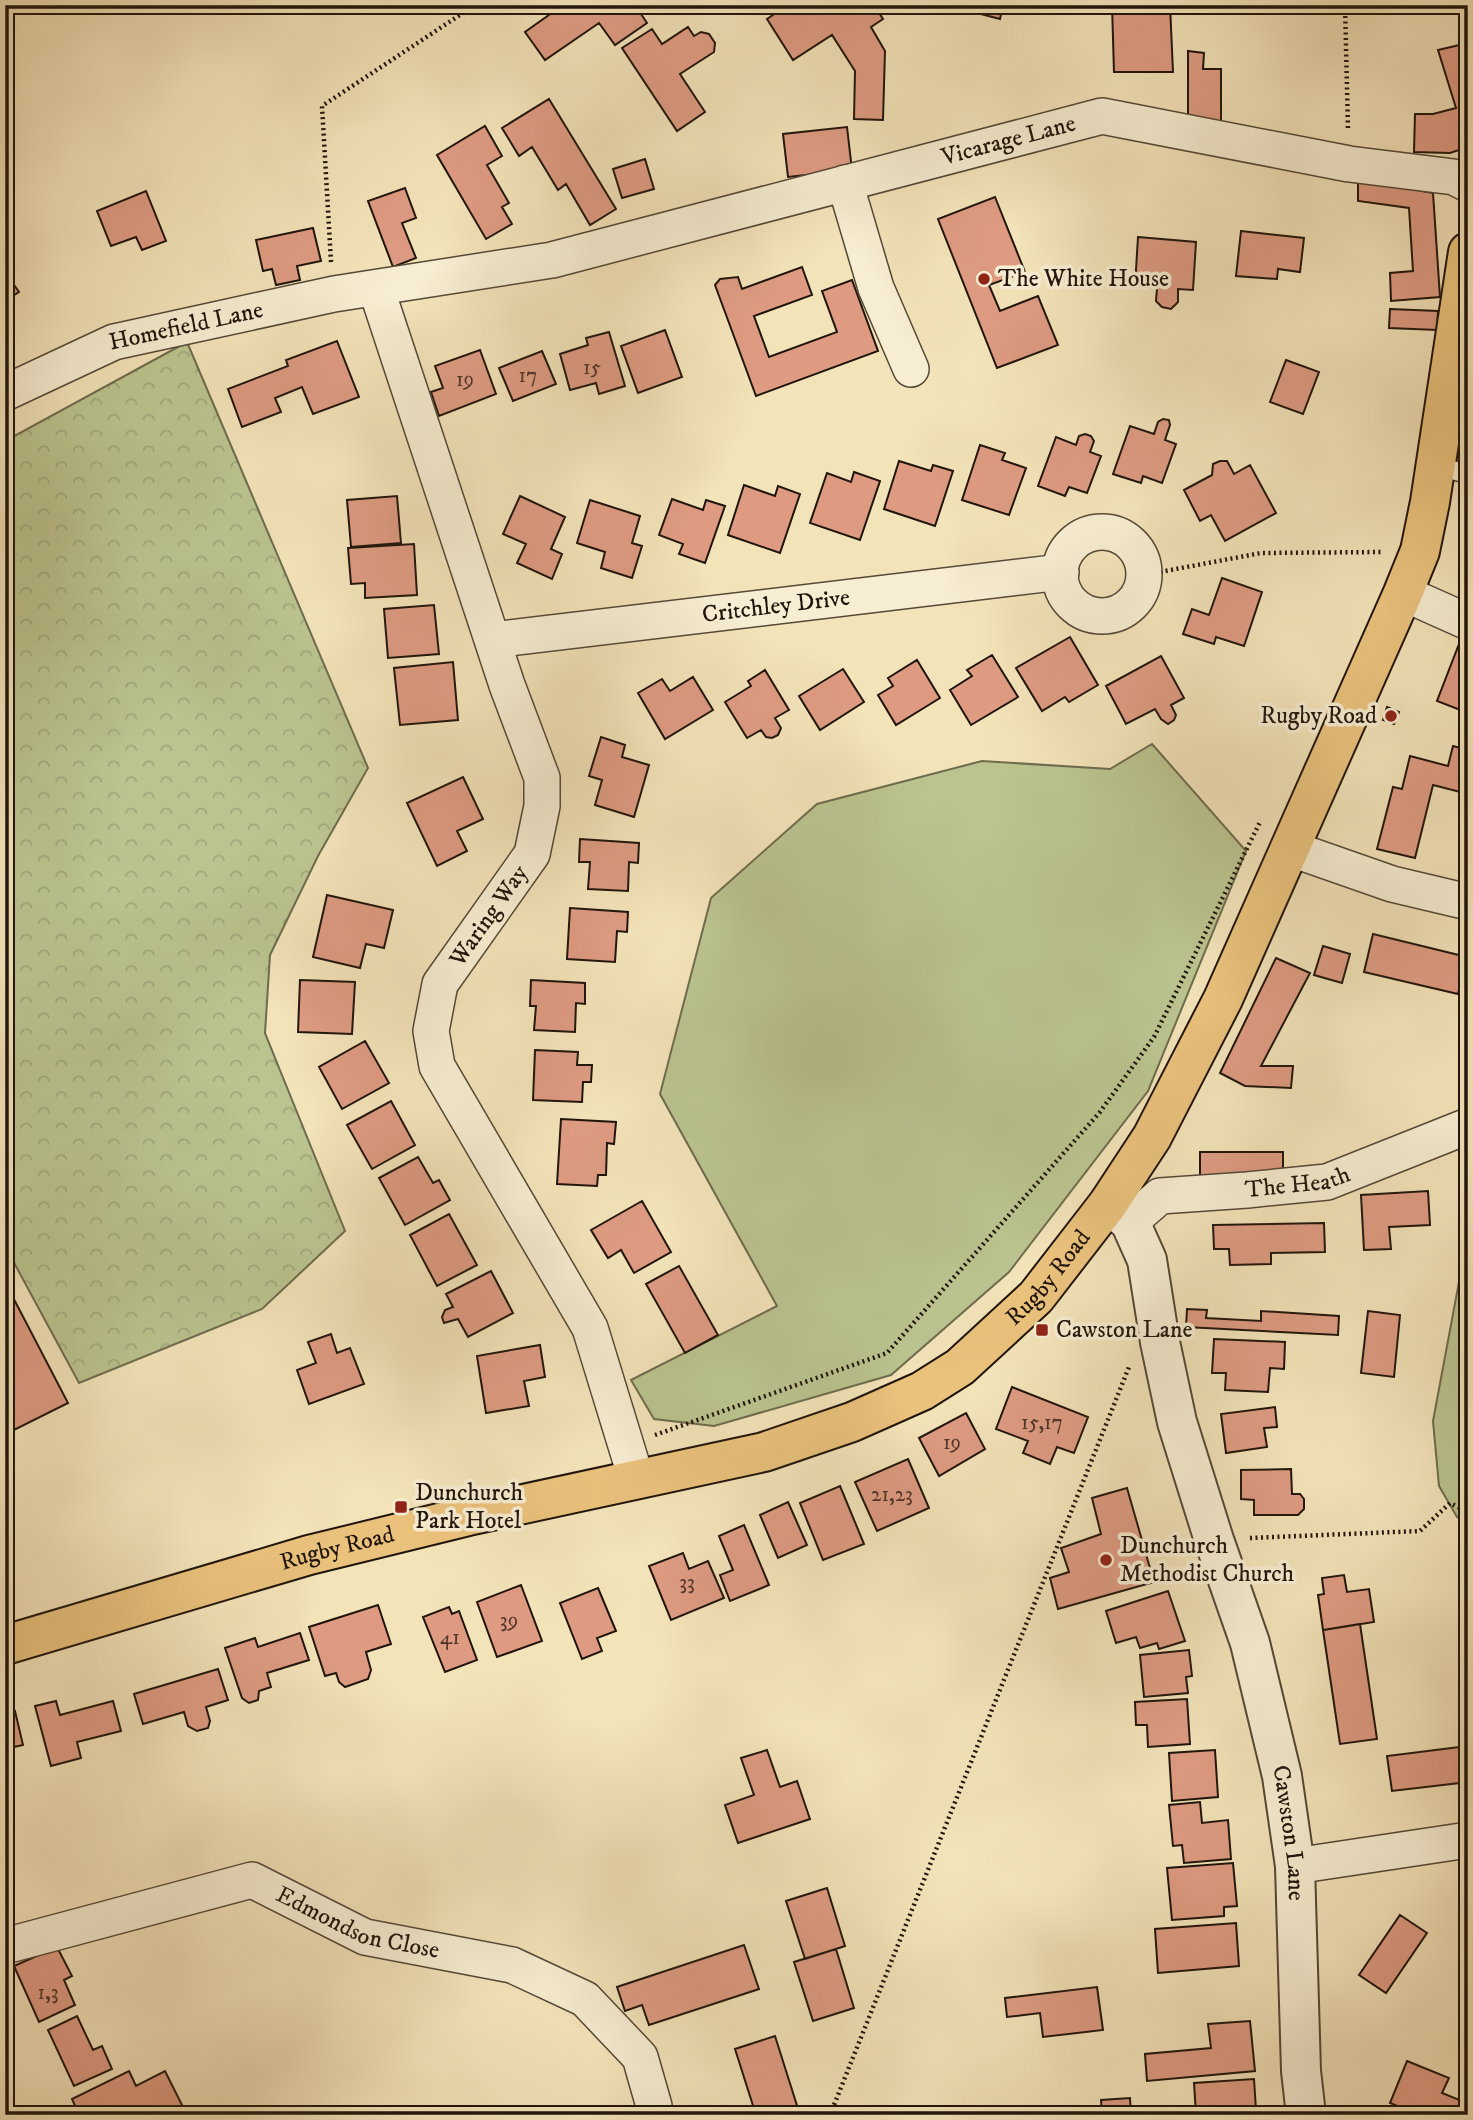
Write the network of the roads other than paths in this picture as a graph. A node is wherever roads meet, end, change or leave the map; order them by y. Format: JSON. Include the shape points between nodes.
{"nodes":[{"id":1,"x":845,"y":183,"type":"junction"},
{"id":2,"x":1468,"y":184,"type":"edge"},
{"id":3,"x":1468,"y":252,"type":"edge"},
{"id":4,"x":376,"y":288,"type":"junction"},
{"id":5,"x":911,"y":369,"type":"dead end"},
{"id":6,"x":5,"y":393,"type":"edge"},
{"id":7,"x":1452,"y":470,"type":"edge"},
{"id":8,"x":1060,"y":572,"type":"junction"},
{"id":9,"x":1403,"y":593,"type":"junction"},
{"id":10,"x":1468,"y":622,"type":"edge"},
{"id":11,"x":493,"y":640,"type":"junction"},
{"id":12,"x":1289,"y":848,"type":"junction"},
{"id":13,"x":1468,"y":902,"type":"edge"},
{"id":14,"x":1468,"y":1126,"type":"edge"},
{"id":15,"x":1119,"y":1214,"type":"junction"},
{"id":16,"x":631,"y":1462,"type":"junction"},
{"id":17,"x":5,"y":1645,"type":"edge"},
{"id":18,"x":1468,"y":1840,"type":"edge"},
{"id":19,"x":1295,"y":1866,"type":"junction"},
{"id":20,"x":5,"y":1945,"type":"edge"},
{"id":21,"x":654,"y":2106,"type":"dead end"},
{"id":22,"x":1306,"y":2115,"type":"edge"}],
"edges":[{"from":1,"to":2,"type":"street","name":"Vicarage Lane","via":[[1101,116],[1349,164],[1454,177]]},
{"from":1,"to":4,"type":"street","name":"Vicarage Lane","via":[[552,260]]},
{"from":1,"to":5,"type":"street","via":[[876,288]]},
{"from":3,"to":7,"type":"main road","name":"Rugby Road"},
{"from":4,"to":6,"type":"street","name":"Homefield Lane","via":[[114,342]]},
{"from":4,"to":11,"type":"street","name":"Waring Way"},
{"from":7,"to":9,"type":"main road","name":"Rugby Road"},
{"from":8,"to":8,"type":"street","via":[[1069,599],[1080,609],[1101,615],[1122,611],[1133,602],[1144,575],[1143,562],[1128,541],[1104,532],[1091,533],[1069,548]]},
{"from":8,"to":11,"type":"street","name":"Critchley Drive"},
{"from":9,"to":10,"type":"street"},
{"from":9,"to":12,"type":"main road","name":"Rugby Road"},
{"from":11,"to":16,"type":"street","name":"Waring Way","via":[[542,778],[542,806],[532,854],[440,984],[430,1031],[437,1066],[590,1328]]},
{"from":12,"to":13,"type":"street","via":[[1392,884]]},
{"from":12,"to":15,"type":"main road","name":"Rugby Road","via":[[1223,999],[1152,1136]]},
{"from":14,"to":15,"type":"street","name":"The Heath","via":[[1326,1182],[1160,1196]]},
{"from":15,"to":16,"type":"main road","name":"Rugby Road","via":[[960,1367],[922,1391],[852,1422],[764,1452]]},
{"from":15,"to":19,"type":"street","name":"Cawston Lane","via":[[1147,1260],[1177,1422],[1250,1643],[1282,1776]]},
{"from":16,"to":17,"type":"main road","name":"Rugby Road"},
{"from":18,"to":19,"type":"street"},
{"from":19,"to":22,"type":"street","name":"Cawston Lane"},
{"from":20,"to":21,"type":"street","name":"Edmondson Close","via":[[252,1880],[365,1937],[512,1965],[584,1999],[640,2057]]}]}
